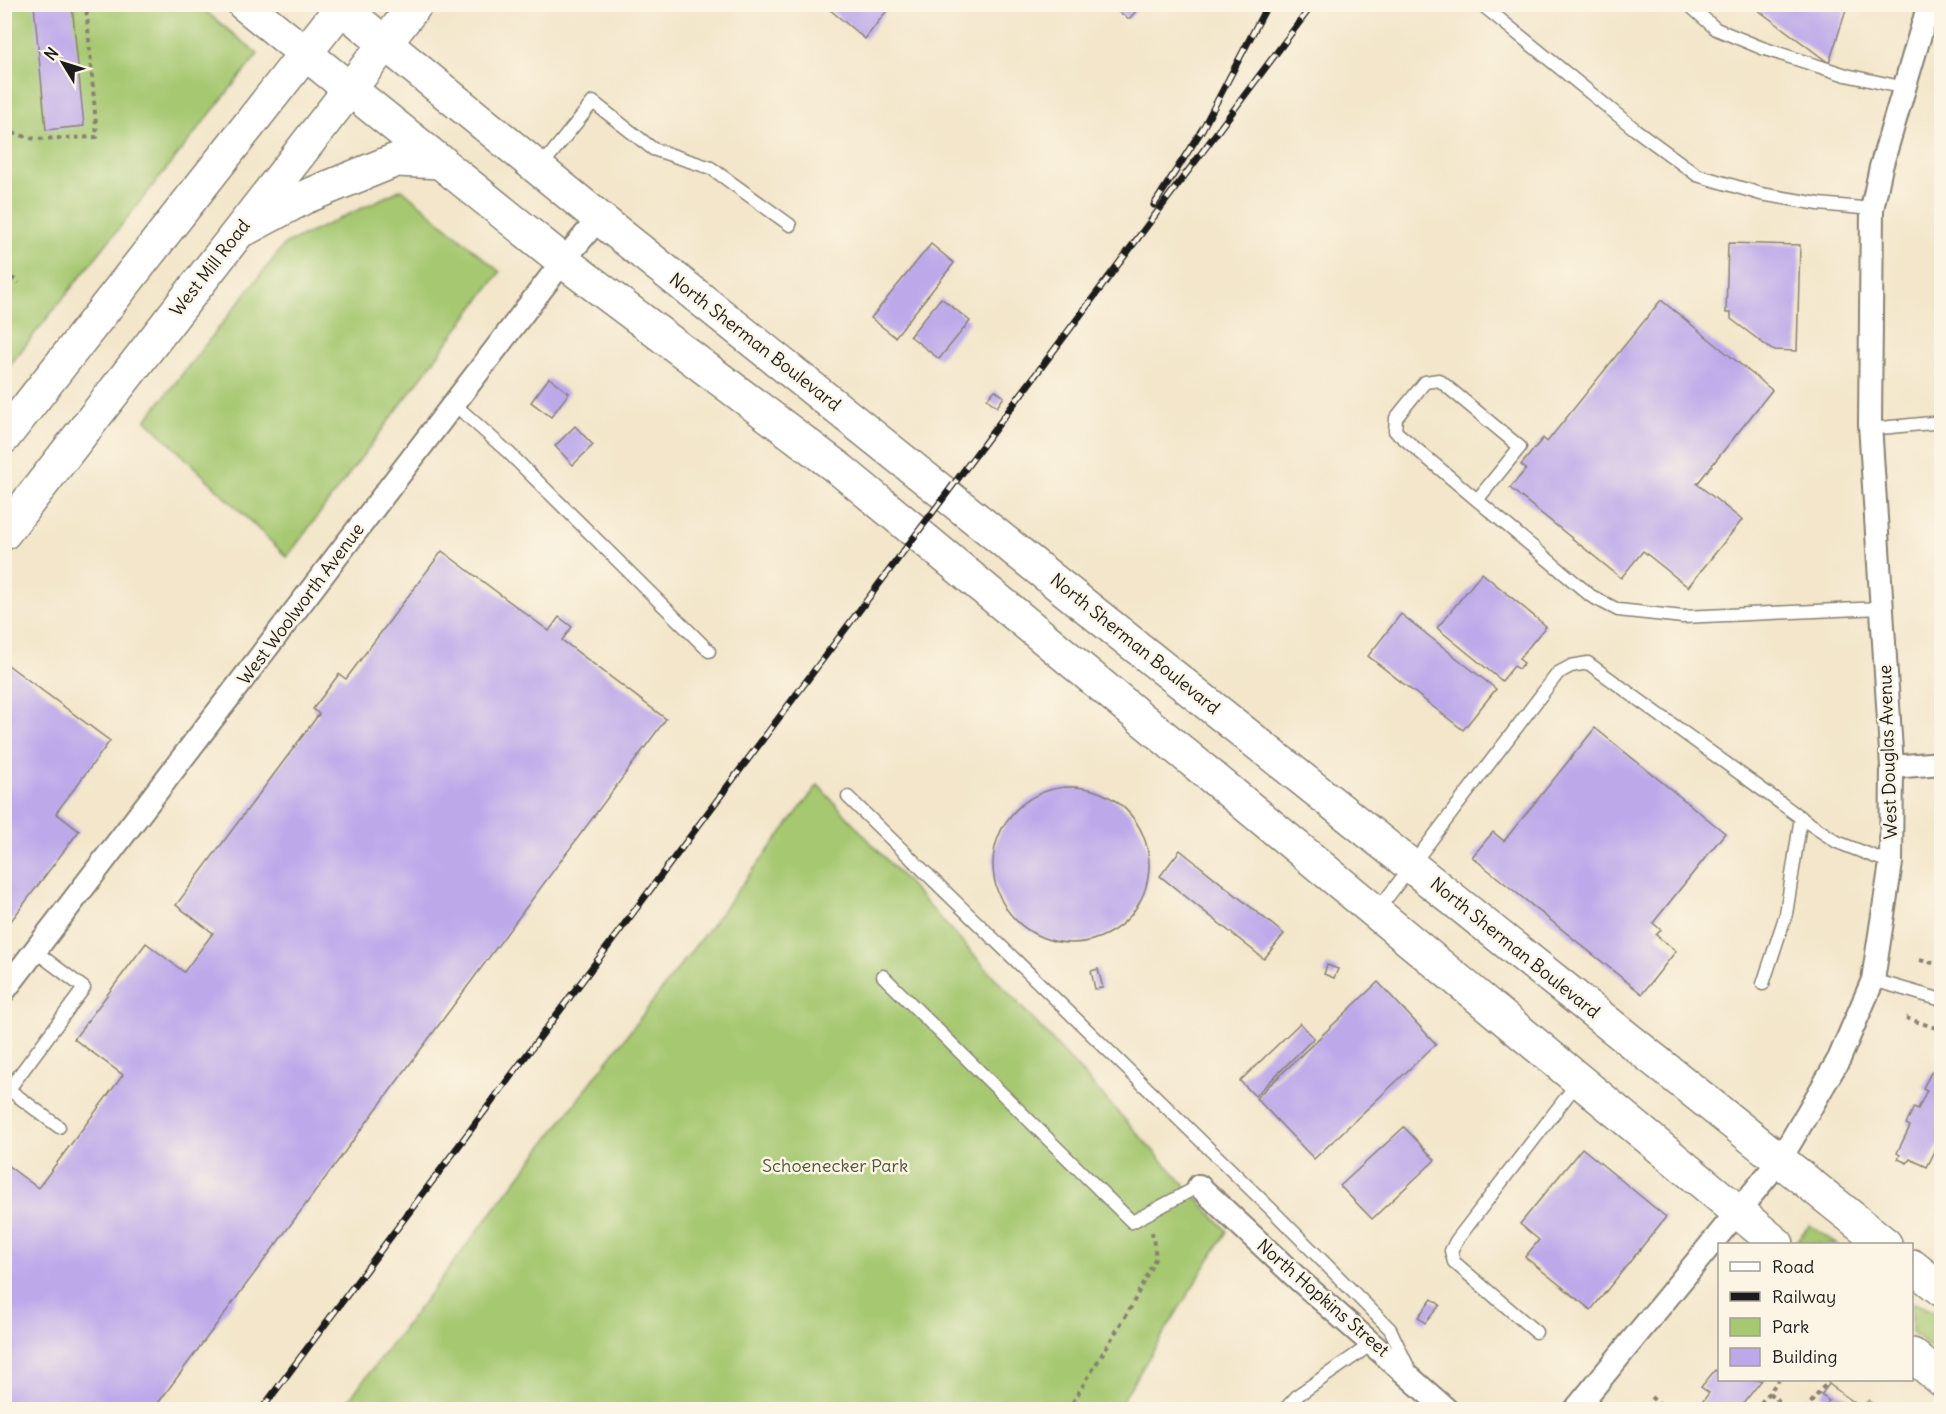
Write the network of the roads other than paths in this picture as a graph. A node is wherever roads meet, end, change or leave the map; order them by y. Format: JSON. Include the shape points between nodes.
{"nodes":[{"id":1,"x":243,"y":4,"type":"edge"},
{"id":2,"x":416,"y":4,"type":"edge"},
{"id":3,"x":1481,"y":4,"type":"edge"},
{"id":4,"x":1688,"y":4,"type":"edge"},
{"id":5,"x":1929,"y":4,"type":"edge"},
{"id":6,"x":341,"y":6,"type":"edge"},
{"id":7,"x":386,"y":43,"type":"junction"},
{"id":8,"x":304,"y":54,"type":"junction"},
{"id":9,"x":1905,"y":88,"type":"junction"},
{"id":10,"x":350,"y":91,"type":"junction"},
{"id":11,"x":442,"y":162,"type":"junction"},
{"id":12,"x":540,"y":169,"type":"junction"},
{"id":13,"x":1872,"y":209,"type":"junction"},
{"id":14,"x":599,"y":218,"type":"junction"},
{"id":15,"x":790,"y":225,"type":"dead end"},
{"id":16,"x":235,"y":234,"type":"junction"},
{"id":17,"x":563,"y":261,"type":"junction"},
{"id":18,"x":454,"y":404,"type":"junction"},
{"id":19,"x":1941,"y":422,"type":"edge"},
{"id":20,"x":1870,"y":429,"type":"junction"},
{"id":21,"x":4,"y":437,"type":"edge"},
{"id":22,"x":1477,"y":500,"type":"junction"},
{"id":23,"x":4,"y":533,"type":"edge"},
{"id":24,"x":1881,"y":608,"type":"junction"},
{"id":25,"x":709,"y":651,"type":"dead end"},
{"id":26,"x":1941,"y":763,"type":"edge"},
{"id":27,"x":1892,"y":767,"type":"junction"},
{"id":28,"x":848,"y":797,"type":"dead end"},
{"id":29,"x":1801,"y":817,"type":"junction"},
{"id":30,"x":1891,"y":863,"type":"junction"},
{"id":31,"x":1413,"y":866,"type":"junction"},
{"id":32,"x":1375,"y":913,"type":"junction"},
{"id":33,"x":35,"y":951,"type":"junction"},
{"id":34,"x":883,"y":976,"type":"dead end"},
{"id":35,"x":1873,"y":980,"type":"junction"},
{"id":36,"x":1763,"y":984,"type":"dead end"},
{"id":37,"x":4,"y":991,"type":"edge"},
{"id":38,"x":1941,"y":999,"type":"edge"},
{"id":39,"x":1579,"y":1081,"type":"junction"},
{"id":40,"x":7,"y":1088,"type":"edge"},
{"id":41,"x":58,"y":1127,"type":"dead end"},
{"id":42,"x":1780,"y":1160,"type":"junction"},
{"id":43,"x":1199,"y":1186,"type":"joint"},
{"id":44,"x":1737,"y":1212,"type":"junction"},
{"id":45,"x":1775,"y":1243,"type":"edge"},
{"id":46,"x":1883,"y":1243,"type":"edge"},
{"id":47,"x":1913,"y":1268,"type":"edge"},
{"id":48,"x":1941,"y":1290,"type":"edge"},
{"id":49,"x":1536,"y":1332,"type":"dead end"},
{"id":50,"x":1373,"y":1343,"type":"junction"},
{"id":51,"x":1913,"y":1357,"type":"edge"},
{"id":52,"x":1413,"y":1377,"type":"junction"},
{"id":53,"x":1941,"y":1380,"type":"edge"},
{"id":54,"x":1284,"y":1410,"type":"edge"},
{"id":55,"x":1447,"y":1410,"type":"edge"},
{"id":56,"x":1575,"y":1410,"type":"edge"}],
"edges":[{"from":1,"to":8,"type":"main road"},
{"from":2,"to":7,"type":"main road","name":"West Mill Road"},
{"from":3,"to":13,"type":"lane","via":[[1697,176],[1761,194]]},
{"from":4,"to":9,"type":"lane","via":[[1716,29],[1762,48],[1846,75]]},
{"from":5,"to":9,"type":"street","name":"West Douglas Avenue"},
{"from":6,"to":7,"type":"main road","name":"North Sherman Boulevard"},
{"from":6,"to":8,"type":"main road"},
{"from":7,"to":10,"type":"main road","name":"West Mill Road"},
{"from":7,"to":12,"type":"main road","name":"North Sherman Boulevard"},
{"from":8,"to":10,"type":"main road"},
{"from":8,"to":21,"type":"main road"},
{"from":9,"to":13,"type":"street","name":"West Douglas Avenue"},
{"from":10,"to":11,"type":"main road"},
{"from":10,"to":16,"type":"main road","name":"West Mill Road"},
{"from":11,"to":16,"type":"main road","via":[[396,160],[305,197]]},
{"from":11,"to":17,"type":"main road"},
{"from":12,"to":14,"type":"main road","name":"North Sherman Boulevard"},
{"from":12,"to":15,"type":"lane","via":[[593,102],[653,149],[711,168]]},
{"from":13,"to":20,"type":"street","name":"West Douglas Avenue"},
{"from":14,"to":17,"type":"street","name":"West Woolworth Avenue"},
{"from":14,"to":31,"type":"main road","name":"North Sherman Boulevard"},
{"from":16,"to":23,"type":"main road","name":"West Mill Road"},
{"from":17,"to":18,"type":"street","name":"West Woolworth Avenue"},
{"from":17,"to":32,"type":"main road","via":[[842,471]]},
{"from":18,"to":25,"type":"lane","via":[[509,453]]},
{"from":18,"to":33,"type":"street","name":"West Woolworth Avenue"},
{"from":19,"to":20,"type":"lane"},
{"from":20,"to":24,"type":"street","name":"West Douglas Avenue"},
{"from":22,"to":22,"type":"lane","via":[[1395,431],[1396,417],[1425,382],[1438,380],[1520,447]]},
{"from":22,"to":24,"type":"lane","via":[[1591,596],[1618,610],[1683,617]]},
{"from":24,"to":27,"type":"street","name":"West Douglas Avenue"},
{"from":26,"to":27,"type":"street"},
{"from":27,"to":30,"type":"street","name":"West Douglas Avenue"},
{"from":28,"to":52,"type":"lane","via":[[1390,1329]]},
{"from":29,"to":30,"type":"lane","via":[[1837,842]]},
{"from":29,"to":31,"type":"lane","via":[[1588,663],[1558,673]]},
{"from":29,"to":36,"type":"lane","via":[[1786,914]]},
{"from":30,"to":35,"type":"street","name":"West Douglas Avenue"},
{"from":31,"to":32,"type":"lane"},
{"from":31,"to":42,"type":"main road","name":"North Sherman Boulevard"},
{"from":32,"to":39,"type":"main road"},
{"from":33,"to":37,"type":"street","name":"West Woolworth Avenue"},
{"from":33,"to":40,"type":"lane","via":[[84,988]]},
{"from":34,"to":43,"type":"lane","via":[[1132,1222]]},
{"from":35,"to":38,"type":"lane"},
{"from":35,"to":42,"type":"street","name":"West Douglas Avenue","via":[[1839,1059]]},
{"from":39,"to":44,"type":"main road"},
{"from":39,"to":49,"type":"lane","via":[[1451,1251],[1454,1262]]},
{"from":40,"to":41,"type":"lane"},
{"from":42,"to":44,"type":"street","name":"West Douglas Avenue"},
{"from":42,"to":46,"type":"main road","name":"North Sherman Boulevard"},
{"from":43,"to":50,"type":"street","name":"North Hopkins Street"},
{"from":44,"to":45,"type":"main road"},
{"from":44,"to":56,"type":"street","name":"West Douglas Avenue"},
{"from":47,"to":48,"type":"main road"},
{"from":50,"to":52,"type":"street","name":"North Hopkins Street"},
{"from":50,"to":54,"type":"lane","via":[[1298,1395]]},
{"from":51,"to":53,"type":"main road"},
{"from":52,"to":55,"type":"street","name":"North Hopkins Street"}]}
